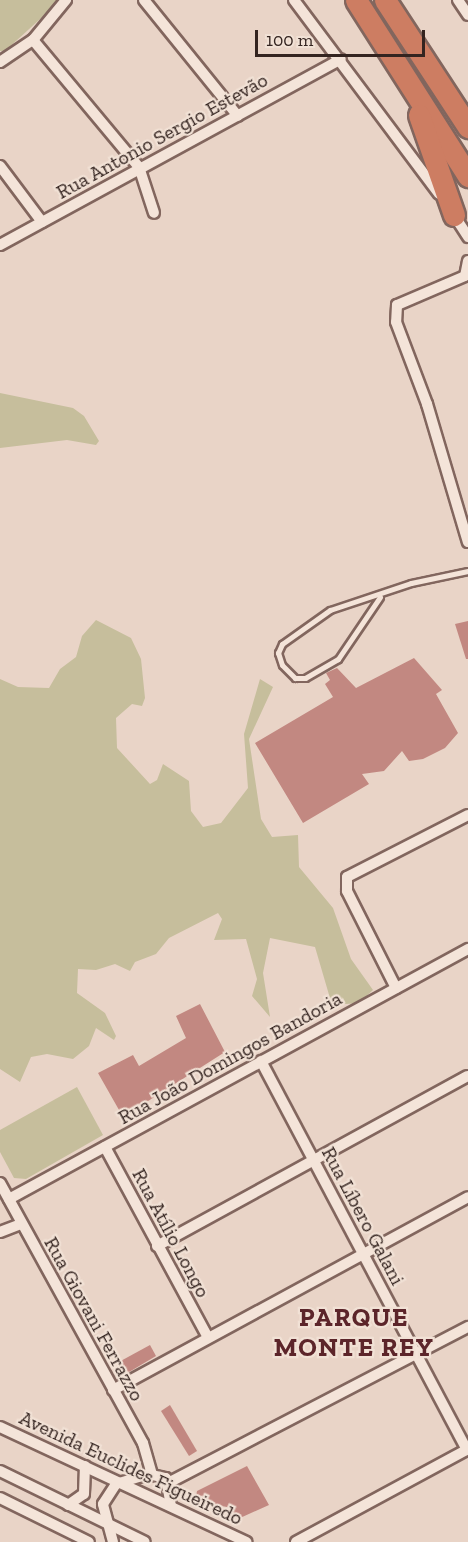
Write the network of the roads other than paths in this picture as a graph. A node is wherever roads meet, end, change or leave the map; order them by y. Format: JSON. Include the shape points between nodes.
{"nodes":[{"id":1,"x":66,"y":0,"type":"edge"},
{"id":2,"x":144,"y":0,"type":"edge"},
{"id":3,"x":294,"y":0,"type":"edge"},
{"id":4,"x":356,"y":0,"type":"edge"},
{"id":5,"x":385,"y":0,"type":"edge"},
{"id":6,"x":458,"y":0,"type":"edge"},
{"id":7,"x":468,"y":15,"type":"edge"},
{"id":8,"x":33,"y":40,"type":"junction"},
{"id":9,"x":341,"y":59,"type":"junction"},
{"id":10,"x":0,"y":62,"type":"edge"},
{"id":11,"x":407,"y":80,"type":"junction"},
{"id":12,"x":238,"y":116,"type":"junction"},
{"id":13,"x":468,"y":127,"type":"edge"},
{"id":14,"x":0,"y":166,"type":"edge"},
{"id":15,"x":139,"y":167,"type":"junction"},
{"id":16,"x":468,"y":176,"type":"edge"},
{"id":17,"x":154,"y":213,"type":"dead end"},
{"id":18,"x":454,"y":215,"type":"junction"},
{"id":19,"x":42,"y":222,"type":"junction"},
{"id":20,"x":468,"y":237,"type":"edge"},
{"id":21,"x":0,"y":245,"type":"edge"},
{"id":22,"x":468,"y":261,"type":"edge"},
{"id":23,"x":468,"y":542,"type":"edge"},
{"id":24,"x":468,"y":571,"type":"edge"},
{"id":25,"x":380,"y":597,"type":"junction"},
{"id":26,"x":468,"y":815,"type":"edge"},
{"id":27,"x":468,"y":948,"type":"edge"},
{"id":28,"x":396,"y":988,"type":"junction"},
{"id":29,"x":261,"y":1061,"type":"junction"},
{"id":30,"x":468,"y":1076,"type":"edge"},
{"id":31,"x":105,"y":1146,"type":"junction"},
{"id":32,"x":314,"y":1160,"type":"junction"},
{"id":33,"x":0,"y":1183,"type":"edge"},
{"id":34,"x":468,"y":1197,"type":"edge"},
{"id":35,"x":9,"y":1199,"type":"junction"},
{"id":36,"x":21,"y":1224,"type":"junction"},
{"id":37,"x":0,"y":1232,"type":"edge"},
{"id":38,"x":157,"y":1246,"type":"junction"},
{"id":39,"x":361,"y":1253,"type":"junction"},
{"id":40,"x":468,"y":1327,"type":"edge"},
{"id":41,"x":207,"y":1336,"type":"junction"},
{"id":42,"x":416,"y":1353,"type":"junction"},
{"id":43,"x":113,"y":1390,"type":"junction"},
{"id":44,"x":0,"y":1426,"type":"edge"},
{"id":45,"x":468,"y":1449,"type":"edge"},
{"id":46,"x":85,"y":1466,"type":"junction"},
{"id":47,"x":0,"y":1471,"type":"edge"},
{"id":48,"x":152,"y":1474,"type":"junction"},
{"id":49,"x":170,"y":1482,"type":"junction"},
{"id":50,"x":116,"y":1484,"type":"junction"},
{"id":51,"x":0,"y":1498,"type":"edge"},
{"id":52,"x":171,"y":1505,"type":"junction"},
{"id":53,"x":68,"y":1506,"type":"junction"},
{"id":54,"x":109,"y":1525,"type":"junction"},
{"id":55,"x":224,"y":1537,"type":"edge"},
{"id":56,"x":90,"y":1542,"type":"edge"},
{"id":57,"x":113,"y":1542,"type":"edge"},
{"id":58,"x":145,"y":1542,"type":"edge"},
{"id":59,"x":247,"y":1542,"type":"edge"},
{"id":60,"x":296,"y":1542,"type":"edge"}],
"edges":[{"from":1,"to":8,"type":"street"},
{"from":2,"to":12,"type":"street"},
{"from":3,"to":9,"type":"street"},
{"from":4,"to":11,"type":"highway"},
{"from":5,"to":13,"type":"highway"},
{"from":6,"to":7,"type":"street"},
{"from":8,"to":10,"type":"street"},
{"from":8,"to":15,"type":"street"},
{"from":9,"to":12,"type":"street","name":"Rua Antonio Sergio Estevão"},
{"from":9,"to":18,"type":"street"},
{"from":11,"to":16,"type":"highway"},
{"from":11,"to":18,"type":"highway"},
{"from":12,"to":15,"type":"street","name":"Rua Antonio Sergio Estevão"},
{"from":14,"to":19,"type":"street"},
{"from":15,"to":17,"type":"street"},
{"from":15,"to":19,"type":"street","name":"Rua Antonio Sergio Estevão"},
{"from":18,"to":20,"type":"street"},
{"from":19,"to":21,"type":"street","name":"Rua Antonio Sergio Estevão"},
{"from":22,"to":23,"type":"street","via":[[465,276],[397,305],[396,322],[427,404]]},
{"from":24,"to":25,"type":"lane","via":[[411,583]]},
{"from":25,"to":25,"type":"lane","via":[[330,610],[282,644],[278,653],[282,665],[295,678],[305,678],[338,659]]},
{"from":26,"to":28,"type":"street","via":[[347,877],[347,891]]},
{"from":27,"to":28,"type":"street","name":"Rua João Domingos Bandoria"},
{"from":28,"to":29,"type":"street","name":"Rua João Domingos Bandoria"},
{"from":29,"to":31,"type":"street","name":"Rua João Domingos Bandoria"},
{"from":29,"to":32,"type":"street","name":"Rua Líbero Galani"},
{"from":30,"to":32,"type":"street"},
{"from":31,"to":35,"type":"street","name":"Rua João Domingos Bandoria"},
{"from":31,"to":38,"type":"street","name":"Rua Atílio Longo"},
{"from":32,"to":38,"type":"street"},
{"from":32,"to":39,"type":"street","name":"Rua Líbero Galani"},
{"from":33,"to":35,"type":"street","name":"Rua Giovani Ferrazzo"},
{"from":34,"to":39,"type":"street"},
{"from":35,"to":36,"type":"street","name":"Rua Giovani Ferrazzo"},
{"from":36,"to":37,"type":"street"},
{"from":36,"to":43,"type":"street","name":"Rua Giovani Ferrazzo"},
{"from":38,"to":41,"type":"street","name":"Rua Atílio Longo"},
{"from":39,"to":41,"type":"street"},
{"from":39,"to":42,"type":"street","name":"Rua Líbero Galani"},
{"from":40,"to":42,"type":"street"},
{"from":41,"to":43,"type":"street"},
{"from":42,"to":45,"type":"street","name":"Rua Líbero Galani"},
{"from":42,"to":49,"type":"street"},
{"from":43,"to":48,"type":"street","name":"Rua Giovani Ferrazzo","via":[[150,1458]]},
{"from":44,"to":46,"type":"street","name":"Avenida Euclides Figueiredo"},
{"from":45,"to":60,"type":"street"},
{"from":46,"to":50,"type":"street","name":"Avenida Euclides Figueiredo"},
{"from":46,"to":53,"type":"street","via":[[84,1494]]},
{"from":47,"to":53,"type":"street"},
{"from":48,"to":49,"type":"street"},
{"from":48,"to":50,"type":"street"},
{"from":49,"to":52,"type":"street"},
{"from":50,"to":52,"type":"street","name":"Avenida Euclides Figueiredo"},
{"from":50,"to":54,"type":"street","via":[[103,1504]]},
{"from":51,"to":56,"type":"street"},
{"from":52,"to":55,"type":"street","name":"Avenida Euclides Figueiredo"},
{"from":53,"to":54,"type":"street"},
{"from":54,"to":57,"type":"street"},
{"from":54,"to":58,"type":"street"},
{"from":55,"to":59,"type":"street","name":"Avenida Euclides Figueiredo"}]}
